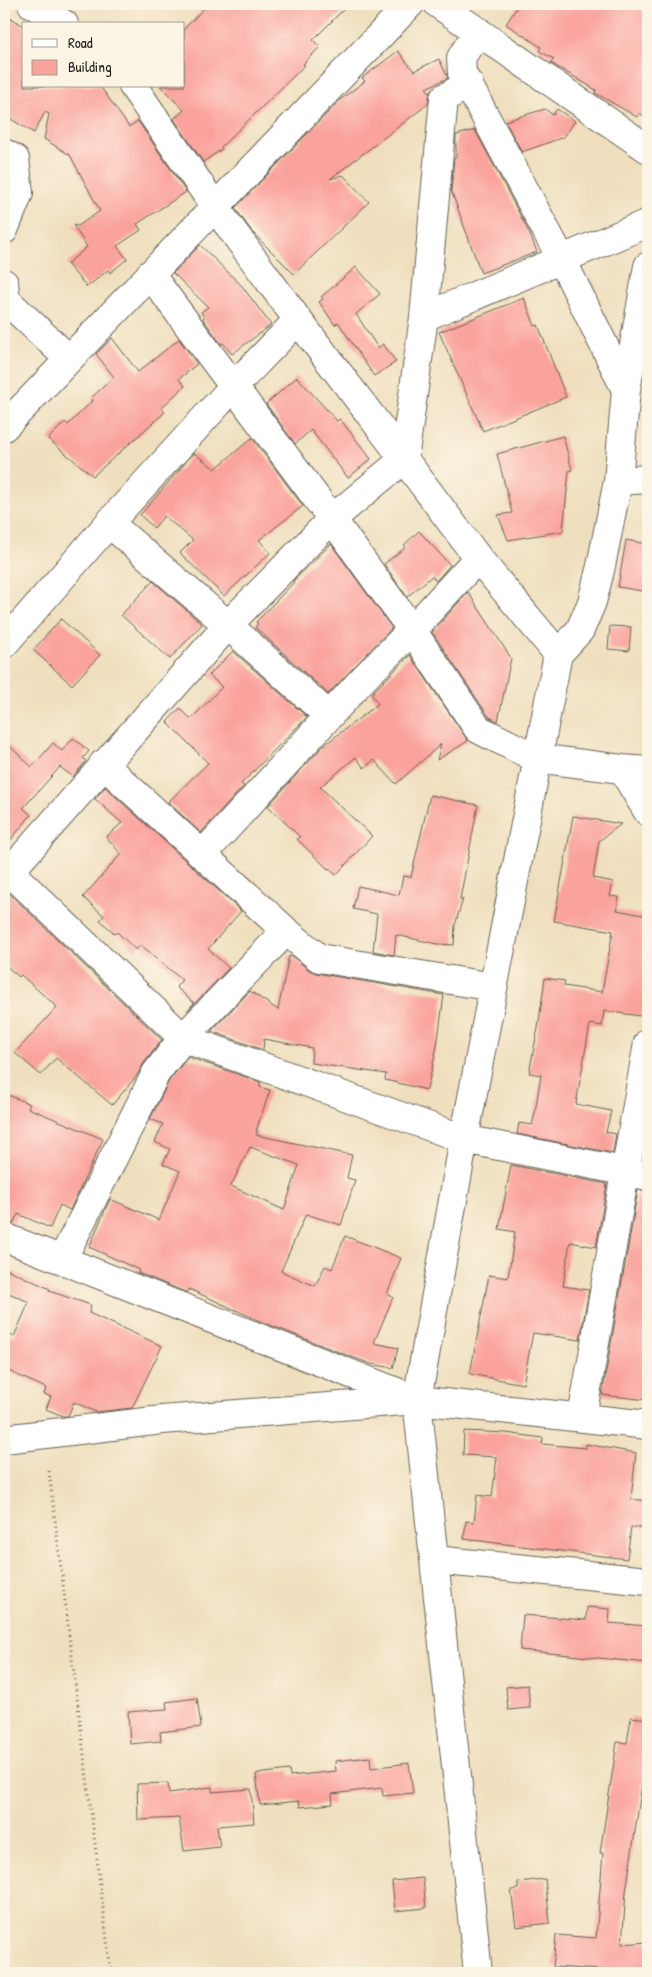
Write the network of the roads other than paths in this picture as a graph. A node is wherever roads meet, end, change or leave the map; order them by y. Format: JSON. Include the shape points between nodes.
{"nodes":[{"id":1,"x":32,"y":4,"type":"edge"},
{"id":2,"x":410,"y":4,"type":"edge"},
{"id":3,"x":438,"y":4,"type":"edge"},
{"id":4,"x":61,"y":22,"type":"edge"},
{"id":5,"x":478,"y":32,"type":"junction"},
{"id":6,"x":469,"y":84,"type":"junction"},
{"id":7,"x":134,"y":88,"type":"edge"},
{"id":8,"x":648,"y":149,"type":"edge"},
{"id":9,"x":4,"y":153,"type":"edge"},
{"id":10,"x":214,"y":207,"type":"junction"},
{"id":11,"x":648,"y":223,"type":"edge"},
{"id":12,"x":4,"y":230,"type":"edge"},
{"id":13,"x":562,"y":260,"type":"junction"},
{"id":14,"x":648,"y":266,"type":"edge"},
{"id":15,"x":150,"y":274,"type":"junction"},
{"id":16,"x":4,"y":283,"type":"edge"},
{"id":17,"x":424,"y":316,"type":"junction"},
{"id":18,"x":298,"y":320,"type":"junction"},
{"id":19,"x":69,"y":359,"type":"junction"},
{"id":20,"x":234,"y":386,"type":"junction"},
{"id":21,"x":626,"y":390,"type":"junction"},
{"id":22,"x":4,"y":427,"type":"edge"},
{"id":23,"x":404,"y":459,"type":"junction"},
{"id":24,"x":648,"y":479,"type":"edge"},
{"id":25,"x":618,"y":481,"type":"junction"},
{"id":26,"x":332,"y":519,"type":"junction"},
{"id":27,"x":108,"y":523,"type":"junction"},
{"id":28,"x":478,"y":558,"type":"junction"},
{"id":29,"x":228,"y":624,"type":"junction"},
{"id":30,"x":412,"y":630,"type":"junction"},
{"id":31,"x":4,"y":644,"type":"edge"},
{"id":32,"x":558,"y":654,"type":"junction"},
{"id":33,"x":329,"y":716,"type":"junction"},
{"id":34,"x":536,"y":758,"type":"junction"},
{"id":35,"x":103,"y":764,"type":"junction"},
{"id":36,"x":635,"y":770,"type":"edge"},
{"id":37,"x":648,"y":812,"type":"edge"},
{"id":38,"x":202,"y":855,"type":"junction"},
{"id":39,"x":7,"y":875,"type":"edge"},
{"id":40,"x":286,"y":931,"type":"junction"},
{"id":41,"x":493,"y":987,"type":"junction"},
{"id":42,"x":183,"y":1038,"type":"junction"},
{"id":43,"x":648,"y":1043,"type":"edge"},
{"id":44,"x":464,"y":1139,"type":"junction"},
{"id":45,"x":636,"y":1174,"type":"edge"},
{"id":46,"x":4,"y":1237,"type":"edge"},
{"id":47,"x":62,"y":1260,"type":"junction"},
{"id":48,"x":418,"y":1400,"type":"junction"},
{"id":49,"x":582,"y":1417,"type":"junction"},
{"id":50,"x":648,"y":1425,"type":"edge"},
{"id":51,"x":4,"y":1438,"type":"edge"},
{"id":52,"x":434,"y":1560,"type":"junction"},
{"id":53,"x":648,"y":1581,"type":"edge"},
{"id":54,"x":478,"y":1973,"type":"edge"}],
"edges":[{"from":1,"to":4,"type":"street"},
{"from":2,"to":10,"type":"street"},
{"from":3,"to":5,"type":"street"},
{"from":5,"to":6,"type":"street","via":[[461,58],[462,73]]},
{"from":5,"to":8,"type":"street"},
{"from":6,"to":13,"type":"street"},
{"from":6,"to":17,"type":"street","via":[[444,98]]},
{"from":7,"to":10,"type":"street"},
{"from":9,"to":12,"type":"street","via":[[15,159],[19,193]]},
{"from":10,"to":15,"type":"street"},
{"from":10,"to":18,"type":"street"},
{"from":11,"to":13,"type":"street"},
{"from":13,"to":17,"type":"street"},
{"from":13,"to":21,"type":"street"},
{"from":14,"to":21,"type":"street"},
{"from":15,"to":19,"type":"street"},
{"from":15,"to":20,"type":"street"},
{"from":16,"to":19,"type":"street","via":[[6,300]]},
{"from":17,"to":23,"type":"street"},
{"from":18,"to":20,"type":"street"},
{"from":18,"to":23,"type":"street"},
{"from":19,"to":22,"type":"street"},
{"from":20,"to":26,"type":"street"},
{"from":20,"to":27,"type":"street"},
{"from":21,"to":25,"type":"street"},
{"from":23,"to":26,"type":"street"},
{"from":23,"to":28,"type":"street"},
{"from":24,"to":25,"type":"street"},
{"from":25,"to":32,"type":"street","via":[[592,602],[580,630]]},
{"from":26,"to":29,"type":"street"},
{"from":26,"to":30,"type":"street"},
{"from":27,"to":29,"type":"street"},
{"from":27,"to":31,"type":"street"},
{"from":28,"to":30,"type":"street"},
{"from":28,"to":32,"type":"street"},
{"from":29,"to":33,"type":"street"},
{"from":29,"to":35,"type":"street"},
{"from":30,"to":33,"type":"street"},
{"from":30,"to":34,"type":"street","via":[[478,729]]},
{"from":32,"to":34,"type":"street"},
{"from":33,"to":38,"type":"street"},
{"from":34,"to":36,"type":"street"},
{"from":34,"to":41,"type":"street"},
{"from":35,"to":38,"type":"street"},
{"from":35,"to":39,"type":"street"},
{"from":36,"to":37,"type":"street"},
{"from":38,"to":40,"type":"street"},
{"from":39,"to":42,"type":"street"},
{"from":40,"to":41,"type":"street","via":[[319,958]]},
{"from":40,"to":42,"type":"street"},
{"from":41,"to":44,"type":"street"},
{"from":42,"to":44,"type":"street"},
{"from":42,"to":47,"type":"street","via":[[156,1073]]},
{"from":43,"to":45,"type":"street"},
{"from":44,"to":45,"type":"street"},
{"from":44,"to":48,"type":"street"},
{"from":45,"to":49,"type":"street"},
{"from":46,"to":47,"type":"street"},
{"from":47,"to":48,"type":"street"},
{"from":48,"to":49,"type":"street"},
{"from":48,"to":51,"type":"street","via":[[162,1420]]},
{"from":48,"to":52,"type":"street"},
{"from":49,"to":50,"type":"street"},
{"from":52,"to":53,"type":"street"},
{"from":52,"to":54,"type":"street"}]}
